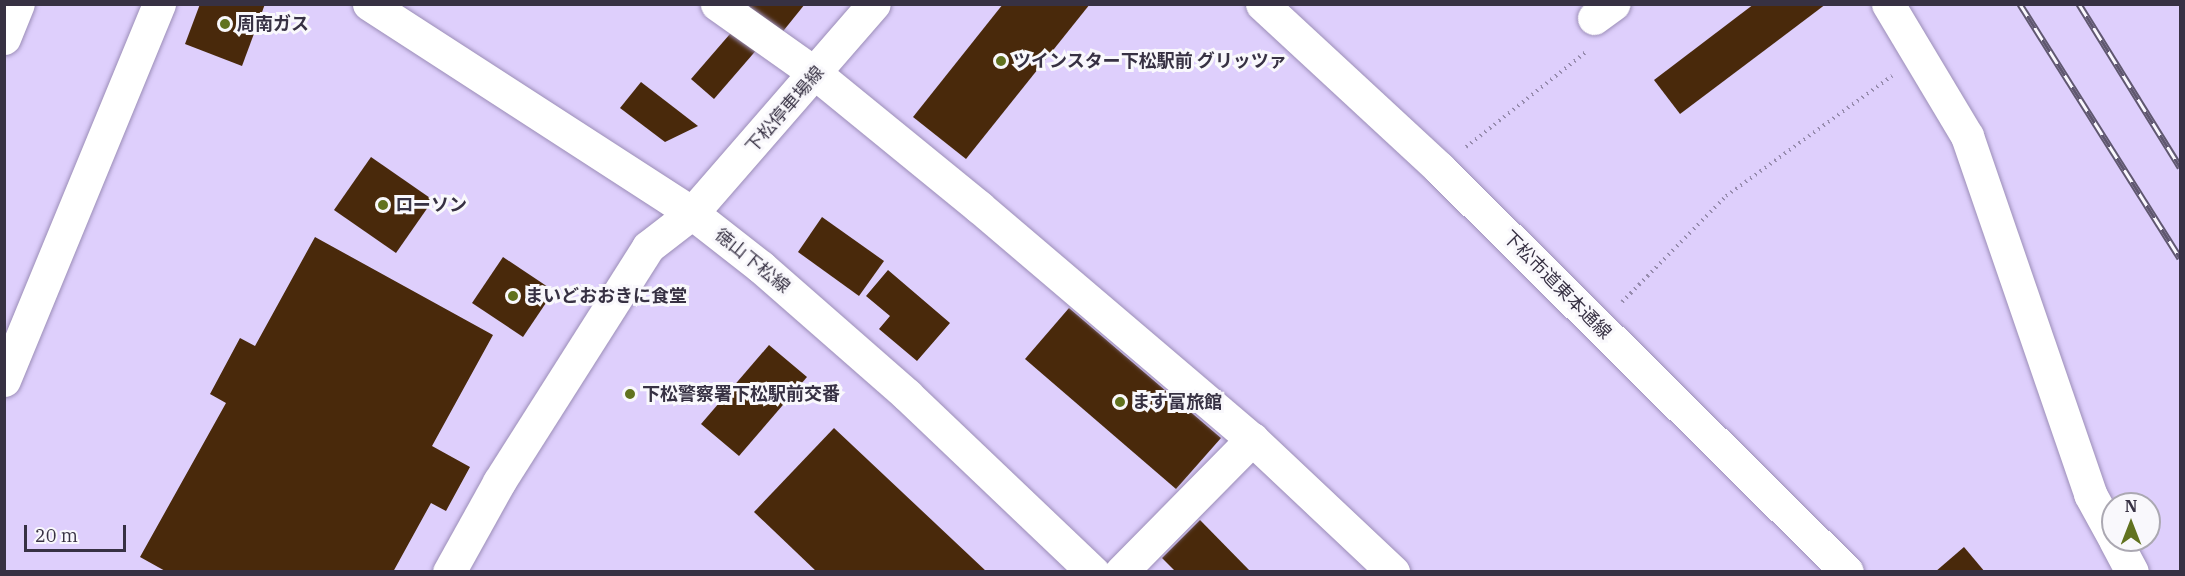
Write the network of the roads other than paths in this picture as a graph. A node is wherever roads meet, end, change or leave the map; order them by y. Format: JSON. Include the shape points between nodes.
{"nodes":[{"id":1,"x":18,"y":4,"type":"edge"},
{"id":2,"x":159,"y":4,"type":"edge"},
{"id":3,"x":369,"y":4,"type":"edge"},
{"id":4,"x":717,"y":4,"type":"edge"},
{"id":5,"x":874,"y":4,"type":"edge"},
{"id":6,"x":1262,"y":4,"type":"edge"},
{"id":7,"x":1888,"y":4,"type":"edge"},
{"id":8,"x":4,"y":38,"type":"edge"},
{"id":9,"x":816,"y":74,"type":"junction"},
{"id":10,"x":692,"y":213,"type":"junction"},
{"id":11,"x":4,"y":380,"type":"edge"},
{"id":12,"x":1252,"y":439,"type":"junction"},
{"id":13,"x":2101,"y":514,"type":"edge"},
{"id":14,"x":2121,"y":552,"type":"edge"},
{"id":15,"x":449,"y":572,"type":"edge"},
{"id":16,"x":1093,"y":572,"type":"edge"},
{"id":17,"x":1121,"y":572,"type":"edge"},
{"id":18,"x":1393,"y":572,"type":"edge"},
{"id":19,"x":1847,"y":572,"type":"edge"},
{"id":20,"x":2132,"y":572,"type":"edge"}],
"edges":[{"from":1,"to":8,"type":"street"},
{"from":2,"to":11,"type":"street"},
{"from":3,"to":10,"type":"street","name":"徳山下松線"},
{"from":4,"to":9,"type":"street"},
{"from":5,"to":9,"type":"street","name":"下松停車場線"},
{"from":6,"to":19,"type":"street","name":"下松市道東本通線","via":[[1439,168]]},
{"from":7,"to":13,"type":"street","via":[[1967,136],[2090,494]]},
{"from":9,"to":10,"type":"street","name":"下松停車場線"},
{"from":9,"to":12,"type":"street"},
{"from":10,"to":15,"type":"street","name":"下松停車場線","via":[[648,247],[499,482]]},
{"from":10,"to":16,"type":"street","name":"徳山下松線","via":[[908,395]]},
{"from":12,"to":17,"type":"street"},
{"from":12,"to":18,"type":"street"},
{"from":14,"to":20,"type":"street"}]}
